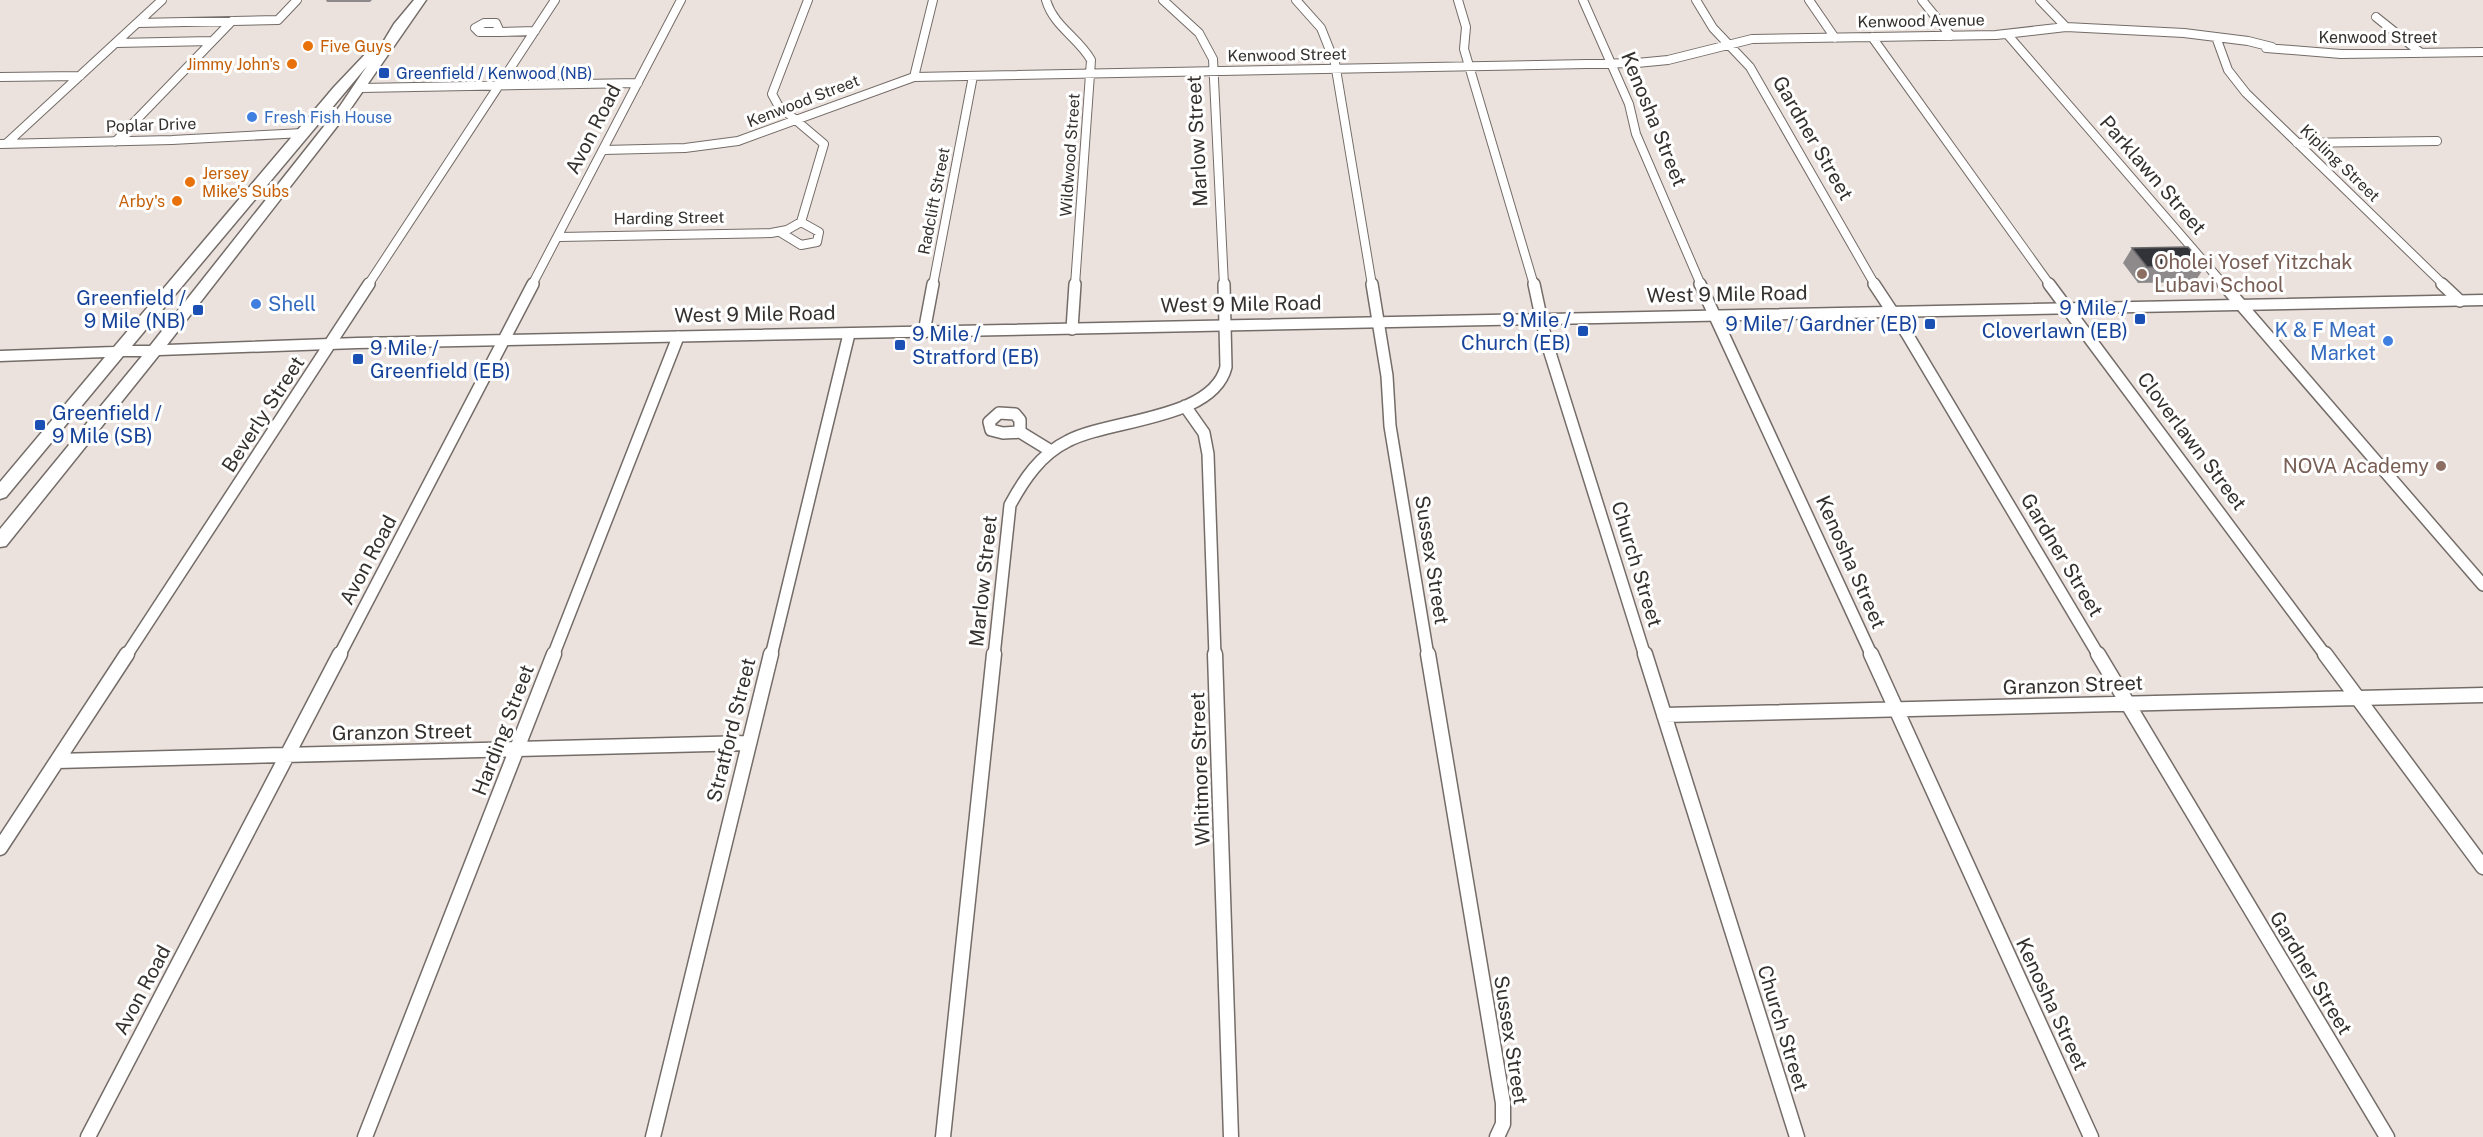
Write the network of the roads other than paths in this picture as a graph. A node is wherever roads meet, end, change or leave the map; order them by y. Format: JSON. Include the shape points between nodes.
{"nodes":[{"id":1,"x":162,"y":0,"type":"edge"},
{"id":2,"x":297,"y":0,"type":"edge"},
{"id":3,"x":420,"y":0,"type":"edge"},
{"id":4,"x":555,"y":0,"type":"edge"},
{"id":5,"x":681,"y":0,"type":"edge"},
{"id":6,"x":808,"y":0,"type":"edge"},
{"id":7,"x":933,"y":0,"type":"edge"},
{"id":8,"x":1046,"y":0,"type":"edge"},
{"id":9,"x":1163,"y":0,"type":"edge"},
{"id":10,"x":1296,"y":0,"type":"edge"},
{"id":11,"x":1458,"y":0,"type":"edge"},
{"id":12,"x":1583,"y":0,"type":"edge"},
{"id":13,"x":1696,"y":0,"type":"edge"},
{"id":14,"x":1809,"y":0,"type":"edge"},
{"id":15,"x":1922,"y":0,"type":"edge"},
{"id":16,"x":2040,"y":0,"type":"edge"},
{"id":17,"x":2376,"y":17,"type":"dead end"},
{"id":18,"x":405,"y":19,"type":"junction"},
{"id":19,"x":232,"y":21,"type":"junction"},
{"id":20,"x":138,"y":22,"type":"junction"},
{"id":21,"x":2066,"y":27,"type":"junction"},
{"id":22,"x":535,"y":31,"type":"junction"},
{"id":23,"x":500,"y":32,"type":"dead end"},
{"id":24,"x":2007,"y":34,"type":"junction"},
{"id":25,"x":1951,"y":36,"type":"junction"},
{"id":26,"x":1872,"y":37,"type":"junction"},
{"id":27,"x":1835,"y":38,"type":"junction"},
{"id":28,"x":2217,"y":40,"type":"junction"},
{"id":29,"x":212,"y":41,"type":"junction"},
{"id":30,"x":116,"y":43,"type":"junction"},
{"id":31,"x":1728,"y":43,"type":"junction"},
{"id":32,"x":2483,"y":52,"type":"edge"},
{"id":33,"x":2421,"y":53,"type":"junction"},
{"id":34,"x":1611,"y":64,"type":"junction"},
{"id":35,"x":1469,"y":67,"type":"junction"},
{"id":36,"x":1336,"y":69,"type":"junction"},
{"id":37,"x":1214,"y":71,"type":"junction"},
{"id":38,"x":1092,"y":74,"type":"junction"},
{"id":39,"x":80,"y":75,"type":"junction"},
{"id":40,"x":914,"y":76,"type":"junction"},
{"id":41,"x":973,"y":76,"type":"junction"},
{"id":42,"x":0,"y":77,"type":"edge"},
{"id":43,"x":638,"y":83,"type":"junction"},
{"id":44,"x":500,"y":86,"type":"junction"},
{"id":45,"x":361,"y":88,"type":"junction"},
{"id":46,"x":796,"y":120,"type":"junction"},
{"id":47,"x":303,"y":133,"type":"junction"},
{"id":48,"x":2437,"y":141,"type":"dead end"},
{"id":49,"x":115,"y":142,"type":"junction"},
{"id":50,"x":3,"y":143,"type":"edge"},
{"id":51,"x":2297,"y":143,"type":"junction"},
{"id":52,"x":604,"y":150,"type":"junction"},
{"id":53,"x":261,"y":181,"type":"junction"},
{"id":54,"x":286,"y":184,"type":"junction"},
{"id":55,"x":801,"y":222,"type":"junction"},
{"id":56,"x":224,"y":225,"type":"junction"},
{"id":57,"x":251,"y":227,"type":"junction"},
{"id":58,"x":780,"y":232,"type":"junction"},
{"id":59,"x":559,"y":237,"type":"junction"},
{"id":60,"x":2460,"y":300,"type":"junction"},
{"id":61,"x":2483,"y":300,"type":"edge"},
{"id":62,"x":2240,"y":305,"type":"junction"},
{"id":63,"x":2068,"y":308,"type":"junction"},
{"id":64,"x":1893,"y":312,"type":"junction"},
{"id":65,"x":1716,"y":315,"type":"junction"},
{"id":66,"x":1544,"y":318,"type":"junction"},
{"id":67,"x":1378,"y":322,"type":"junction"},
{"id":68,"x":1226,"y":325,"type":"junction"},
{"id":69,"x":1072,"y":329,"type":"junction"},
{"id":70,"x":924,"y":332,"type":"junction"},
{"id":71,"x":849,"y":334,"type":"junction"},
{"id":72,"x":678,"y":337,"type":"junction"},
{"id":73,"x":506,"y":340,"type":"junction"},
{"id":74,"x":332,"y":344,"type":"junction"},
{"id":75,"x":154,"y":351,"type":"junction"},
{"id":76,"x":116,"y":353,"type":"junction"},
{"id":77,"x":0,"y":356,"type":"edge"},
{"id":78,"x":1185,"y":406,"type":"junction"},
{"id":79,"x":1020,"y":432,"type":"dead end"},
{"id":80,"x":1050,"y":451,"type":"junction"},
{"id":81,"x":46,"y":487,"type":"junction"},
{"id":82,"x":3,"y":489,"type":"edge"},
{"id":83,"x":0,"y":541,"type":"edge"},
{"id":84,"x":2483,"y":585,"type":"edge"},
{"id":85,"x":2483,"y":695,"type":"edge"},
{"id":86,"x":2358,"y":698,"type":"junction"},
{"id":87,"x":2127,"y":703,"type":"junction"},
{"id":88,"x":1896,"y":709,"type":"junction"},
{"id":89,"x":1664,"y":715,"type":"junction"},
{"id":90,"x":748,"y":743,"type":"junction"},
{"id":91,"x":517,"y":748,"type":"junction"},
{"id":92,"x":288,"y":754,"type":"junction"},
{"id":93,"x":57,"y":760,"type":"junction"},
{"id":94,"x":0,"y":848,"type":"edge"},
{"id":95,"x":2483,"y":867,"type":"edge"},
{"id":96,"x":87,"y":1137,"type":"edge"},
{"id":97,"x":365,"y":1137,"type":"edge"},
{"id":98,"x":653,"y":1137,"type":"edge"},
{"id":99,"x":943,"y":1137,"type":"edge"},
{"id":100,"x":1231,"y":1137,"type":"edge"},
{"id":101,"x":1497,"y":1137,"type":"edge"},
{"id":102,"x":1797,"y":1137,"type":"edge"},
{"id":103,"x":2091,"y":1137,"type":"edge"},
{"id":104,"x":2387,"y":1137,"type":"edge"}],
"edges":[{"from":1,"to":20,"type":"street"},
{"from":2,"to":19,"type":"street","via":[[278,20]]},
{"from":3,"to":18,"type":"main road"},
{"from":4,"to":22,"type":"street","name":"Beverly Street"},
{"from":5,"to":43,"type":"street","name":"Avon Road"},
{"from":6,"to":46,"type":"street","via":[[772,94],[778,105]]},
{"from":7,"to":40,"type":"street"},
{"from":8,"to":38,"type":"street","name":"Wildwood Street","via":[[1058,25],[1090,56]]},
{"from":9,"to":37,"type":"street","name":"Marlow Street","via":[[1205,39]]},
{"from":10,"to":36,"type":"street","name":"Sussex Street","via":[[1322,31]]},
{"from":11,"to":35,"type":"street","name":"Church Street","via":[[1466,27],[1463,42]]},
{"from":12,"to":34,"type":"street","name":"Kenosha Street"},
{"from":13,"to":31,"type":"street","name":"Gardner Street"},
{"from":14,"to":27,"type":"street"},
{"from":15,"to":25,"type":"street"},
{"from":16,"to":21,"type":"street"},
{"from":17,"to":33,"type":"street"},
{"from":18,"to":45,"type":"main road"},
{"from":18,"to":47,"type":"main road"},
{"from":19,"to":20,"type":"street"},
{"from":19,"to":29,"type":"street"},
{"from":20,"to":30,"type":"street"},
{"from":21,"to":24,"type":"street","name":"Kenwood Street"},
{"from":21,"to":28,"type":"street","name":"Kenwood Street","via":[[2118,28]]},
{"from":22,"to":23,"type":"street"},
{"from":22,"to":44,"type":"street","name":"Beverly Street"},
{"from":24,"to":25,"type":"street","name":"Kenwood Avenue"},
{"from":24,"to":62,"type":"street","name":"Parklawn Street"},
{"from":25,"to":26,"type":"street","name":"Kenwood Avenue"},
{"from":26,"to":27,"type":"street","name":"Kenwood Avenue"},
{"from":26,"to":63,"type":"street","name":"Cloverlawn Street"},
{"from":27,"to":31,"type":"street","name":"Kenwood Street"},
{"from":28,"to":33,"type":"street","name":"Kenwood Street","via":[[2341,54]]},
{"from":28,"to":51,"type":"street","name":"Kipling Street","via":[[2232,77]]},
{"from":29,"to":30,"type":"street"},
{"from":29,"to":49,"type":"street"},
{"from":30,"to":39,"type":"street"},
{"from":31,"to":34,"type":"street","name":"Kenwood Street","via":[[1662,61]]},
{"from":31,"to":64,"type":"street","name":"Gardner Street","via":[[1750,67]]},
{"from":32,"to":33,"type":"street","name":"Kenwood Street"},
{"from":34,"to":35,"type":"street","name":"Kenwood Street"},
{"from":34,"to":65,"type":"street","name":"Kenosha Street","via":[[1629,104],[1636,134]]},
{"from":35,"to":36,"type":"street","name":"Kenwood Street"},
{"from":35,"to":66,"type":"street","name":"Church Street"},
{"from":36,"to":37,"type":"street","name":"Kenwood Street"},
{"from":36,"to":67,"type":"street","name":"Sussex Street"},
{"from":37,"to":38,"type":"street","name":"Kenwood Street"},
{"from":37,"to":68,"type":"street","name":"Marlow Street"},
{"from":38,"to":41,"type":"street","name":"Kenwood Street"},
{"from":38,"to":69,"type":"street","name":"Wildwood Street"},
{"from":39,"to":42,"type":"street"},
{"from":39,"to":50,"type":"street"},
{"from":40,"to":41,"type":"street","name":"Kenwood Street"},
{"from":40,"to":46,"type":"street","name":"Kenwood Street"},
{"from":41,"to":70,"type":"street","name":"Radclift Street"},
{"from":43,"to":44,"type":"street"},
{"from":43,"to":52,"type":"street","name":"Avon Road"},
{"from":44,"to":45,"type":"street"},
{"from":44,"to":74,"type":"street","name":"Beverly Street"},
{"from":45,"to":54,"type":"main road"},
{"from":46,"to":52,"type":"street","name":"Kenwood Street","via":[[715,145]]},
{"from":46,"to":55,"type":"street","via":[[825,146]]},
{"from":47,"to":49,"type":"street","name":"Poplar Drive"},
{"from":47,"to":53,"type":"main road"},
{"from":48,"to":51,"type":"street"},
{"from":49,"to":50,"type":"street","name":"Poplar Drive"},
{"from":51,"to":60,"type":"street","name":"Kipling Street"},
{"from":52,"to":59,"type":"street","name":"Avon Road"},
{"from":53,"to":54,"type":"main road"},
{"from":53,"to":56,"type":"main road"},
{"from":54,"to":57,"type":"main road"},
{"from":55,"to":58,"type":"street","name":"Harding Street"},
{"from":55,"to":58,"type":"street","name":"Harding Street","via":[[819,232],[817,242],[801,245]]},
{"from":56,"to":57,"type":"main road","via":[[246,223]]},
{"from":56,"to":76,"type":"main road"},
{"from":57,"to":75,"type":"main road"},
{"from":58,"to":59,"type":"street","name":"Harding Street"},
{"from":59,"to":73,"type":"street","name":"Avon Road"},
{"from":60,"to":61,"type":"main road","name":"West 9 Mile Road"},
{"from":60,"to":62,"type":"main road","name":"West 9 Mile Road"},
{"from":62,"to":63,"type":"main road","name":"West 9 Mile Road"},
{"from":62,"to":84,"type":"street","name":"Parklawn Street"},
{"from":63,"to":64,"type":"main road","name":"West 9 Mile Road"},
{"from":63,"to":86,"type":"street","name":"Cloverlawn Street"},
{"from":64,"to":65,"type":"main road","name":"West 9 Mile Road"},
{"from":64,"to":87,"type":"street","name":"Gardner Street"},
{"from":65,"to":66,"type":"main road","name":"West 9 Mile Road"},
{"from":65,"to":88,"type":"street","name":"Kenosha Street"},
{"from":66,"to":67,"type":"main road","name":"West 9 Mile Road"},
{"from":66,"to":89,"type":"street","name":"Church Street","via":[[1546,340]]},
{"from":67,"to":68,"type":"main road","name":"West 9 Mile Road"},
{"from":67,"to":101,"type":"street","name":"Sussex Street","via":[[1390,426],[1503,1103],[1503,1124]]},
{"from":68,"to":69,"type":"main road","name":"West 9 Mile Road"},
{"from":68,"to":78,"type":"street","name":"Marlow Street","via":[[1227,357],[1222,378],[1208,393]]},
{"from":69,"to":70,"type":"main road","name":"West 9 Mile Road"},
{"from":70,"to":71,"type":"main road","name":"West 9 Mile Road"},
{"from":71,"to":72,"type":"main road","name":"West 9 Mile Road"},
{"from":71,"to":90,"type":"street","name":"Stratford Street"},
{"from":72,"to":73,"type":"main road","name":"West 9 Mile Road"},
{"from":72,"to":91,"type":"street","name":"Harding Street"},
{"from":73,"to":74,"type":"main road","name":"West 9 Mile Road"},
{"from":73,"to":92,"type":"street","name":"Avon Road"},
{"from":74,"to":75,"type":"main road","name":"West 9 Mile Road"},
{"from":74,"to":93,"type":"street","name":"Beverly Street"},
{"from":75,"to":76,"type":"main road","name":"West 9 Mile Road"},
{"from":75,"to":81,"type":"main road"},
{"from":76,"to":77,"type":"main road","name":"West 9 Mile Road"},
{"from":76,"to":82,"type":"main road"},
{"from":78,"to":80,"type":"street","name":"Marlow Street","via":[[1102,427]]},
{"from":78,"to":100,"type":"street","name":"Whitmore Street","via":[[1204,433],[1208,454]]},
{"from":79,"to":80,"type":"street"},
{"from":80,"to":99,"type":"street","name":"Marlow Street","via":[[1028,473],[1010,505]]},
{"from":81,"to":82,"type":"main road"},
{"from":81,"to":83,"type":"main road"},
{"from":85,"to":86,"type":"street","name":"Granzon Street"},
{"from":86,"to":87,"type":"street","name":"Granzon Street"},
{"from":86,"to":95,"type":"street","name":"Cloverlawn Street"},
{"from":87,"to":88,"type":"street","name":"Granzon Street"},
{"from":87,"to":104,"type":"street","name":"Gardner Street"},
{"from":88,"to":89,"type":"street","name":"Granzon Street"},
{"from":88,"to":103,"type":"street","name":"Kenosha Street"},
{"from":89,"to":102,"type":"street","name":"Church Street"},
{"from":90,"to":91,"type":"street","name":"Granzon Street"},
{"from":90,"to":98,"type":"street","name":"Stratford Street"},
{"from":91,"to":92,"type":"street","name":"Granzon Street"},
{"from":91,"to":97,"type":"street","name":"Harding Street"},
{"from":92,"to":93,"type":"street","name":"Granzon Street"},
{"from":92,"to":96,"type":"street","name":"Avon Road"},
{"from":93,"to":94,"type":"street","name":"Beverly Street"}]}
